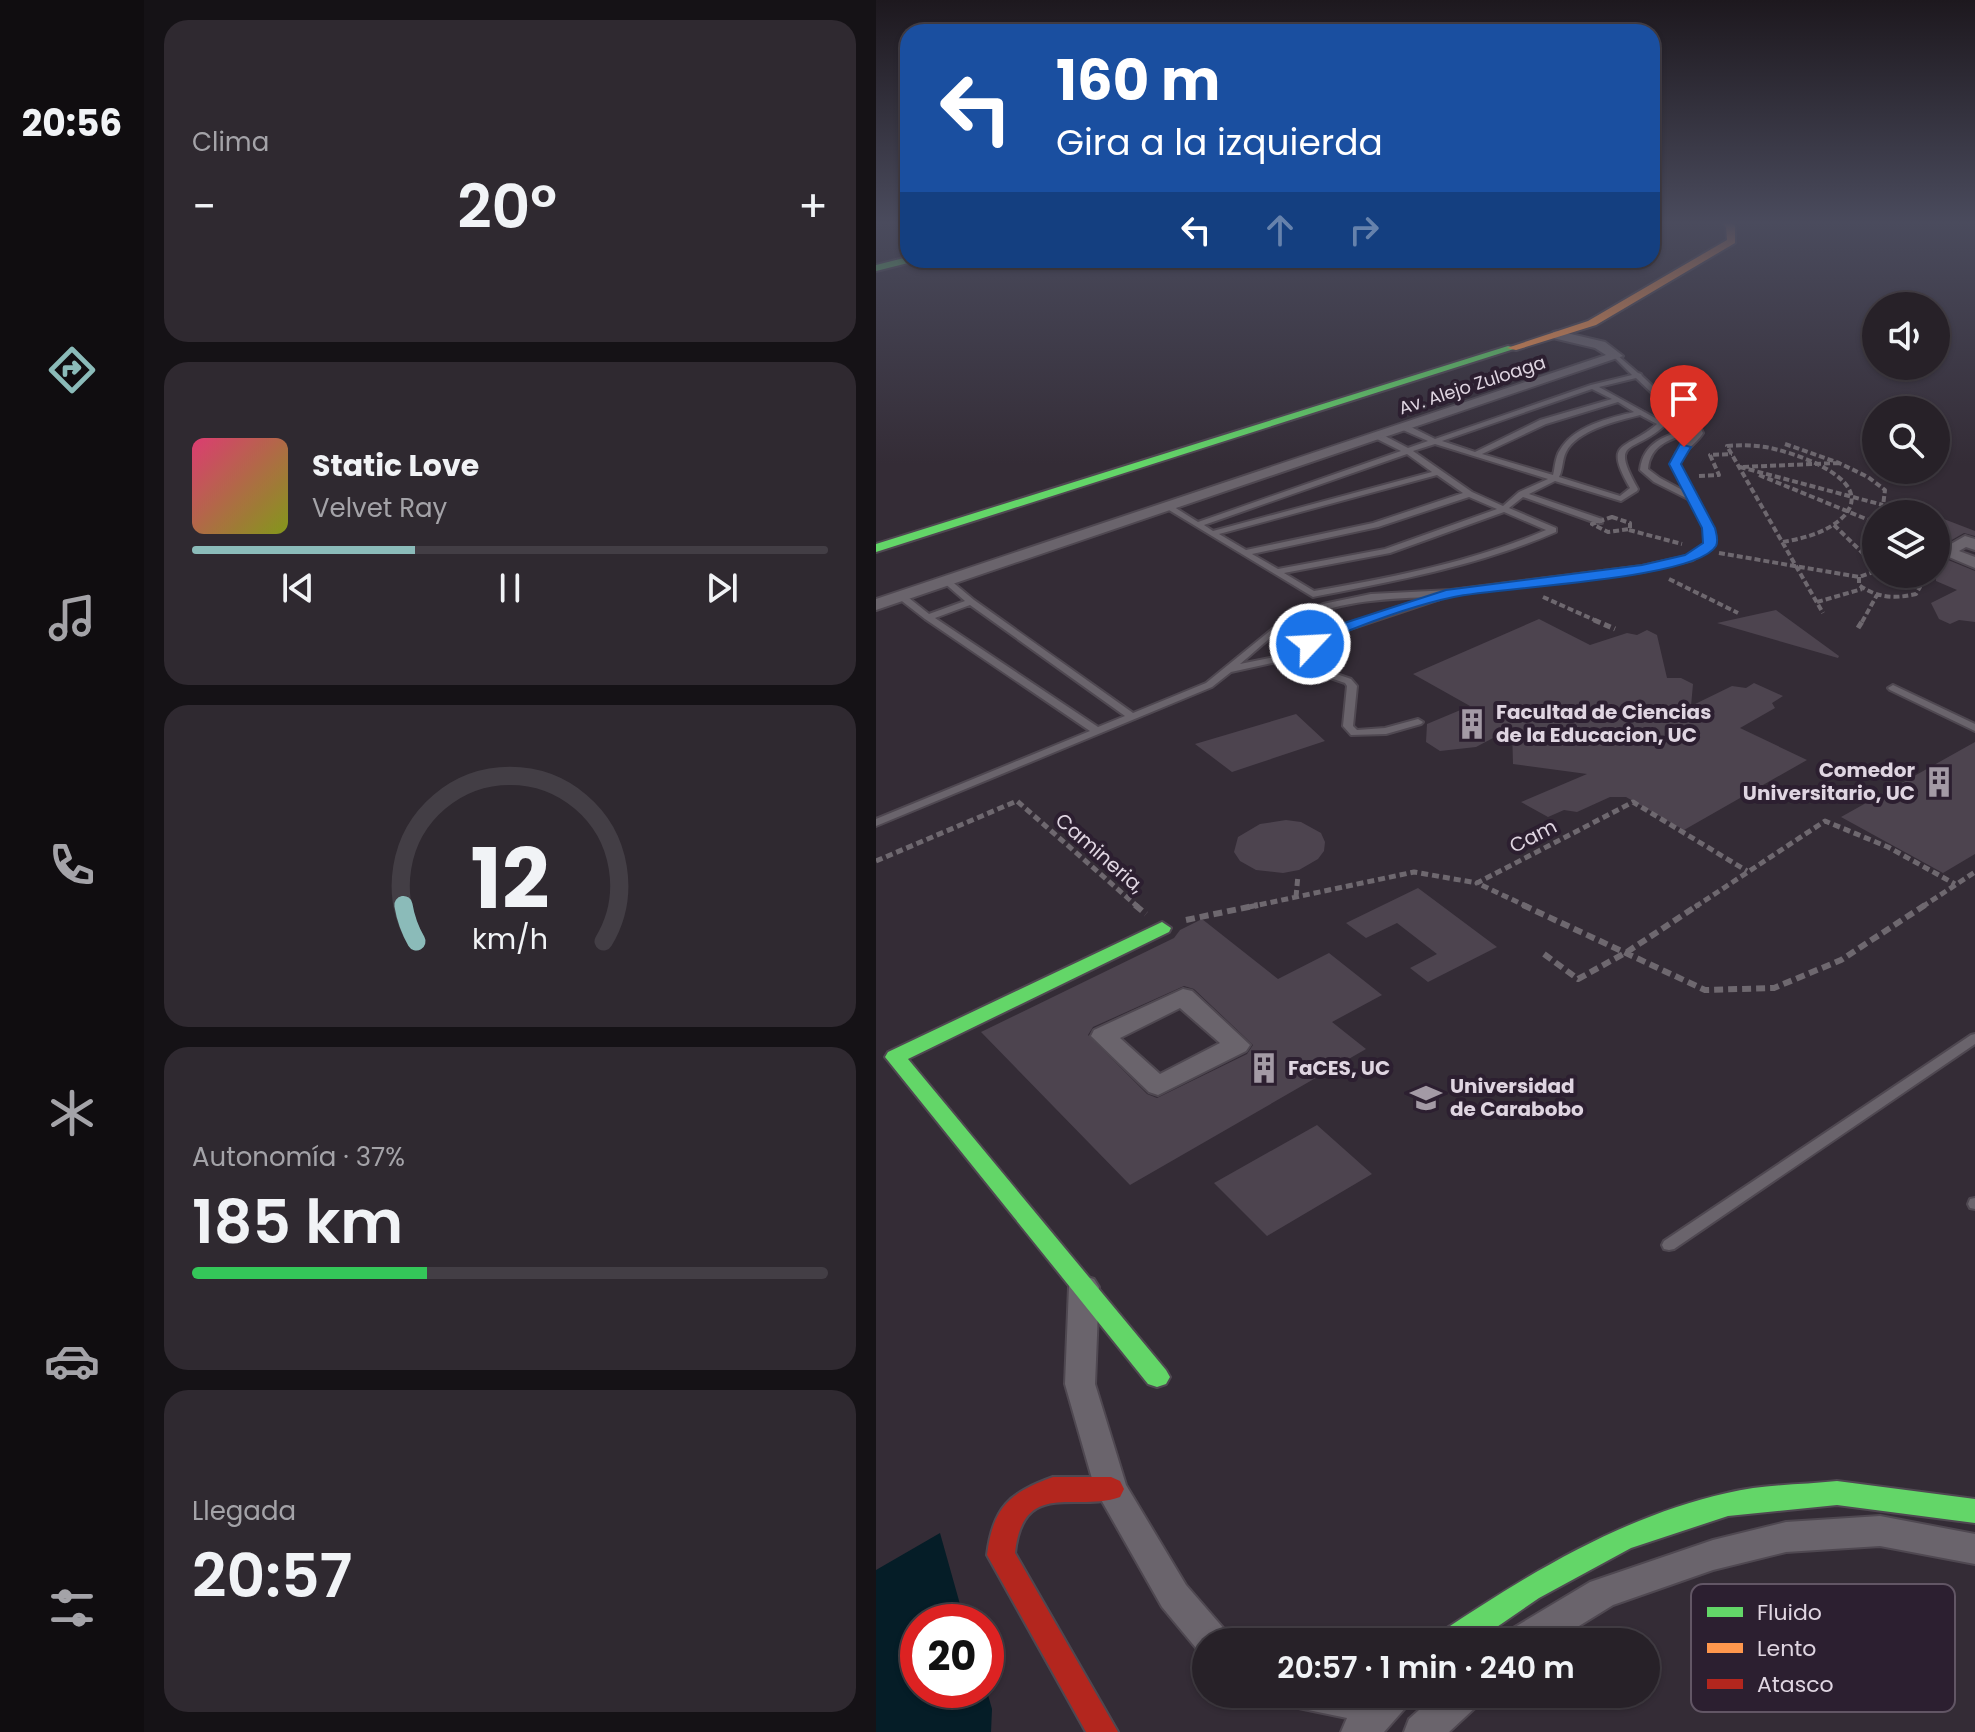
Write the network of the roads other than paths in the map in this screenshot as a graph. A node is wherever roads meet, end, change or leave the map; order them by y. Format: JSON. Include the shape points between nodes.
{"nodes":[{"id":1,"x":1630,"y":303,"type":"edge"},
{"id":2,"x":1558,"y":335,"type":"junction"},
{"id":3,"x":1616,"y":356,"type":"junction"},
{"id":4,"x":1639,"y":375,"type":"junction"},
{"id":5,"x":1593,"y":386,"type":"junction"},
{"id":6,"x":1619,"y":400,"type":"junction"},
{"id":7,"x":1641,"y":412,"type":"junction"},
{"id":8,"x":1406,"y":428,"type":"junction"},
{"id":9,"x":1697,"y":429,"type":"junction"},
{"id":10,"x":1380,"y":437,"type":"junction"},
{"id":11,"x":1436,"y":442,"type":"junction"},
{"id":12,"x":1409,"y":452,"type":"junction"},
{"id":13,"x":1476,"y":454,"type":"junction"},
{"id":14,"x":1436,"y":473,"type":"junction"},
{"id":15,"x":1554,"y":479,"type":"junction"},
{"id":16,"x":1469,"y":494,"type":"junction"},
{"id":17,"x":1522,"y":494,"type":"junction"},
{"id":18,"x":1693,"y":498,"type":"junction"},
{"id":19,"x":1168,"y":507,"type":"junction"},
{"id":20,"x":1502,"y":510,"type":"junction"},
{"id":21,"x":1599,"y":521,"type":"dead end"},
{"id":22,"x":1199,"y":524,"type":"junction"},
{"id":23,"x":1214,"y":533,"type":"junction"},
{"id":24,"x":1975,"y":545,"type":"edge"},
{"id":25,"x":876,"y":548,"type":"edge"},
{"id":26,"x":1246,"y":553,"type":"junction"},
{"id":27,"x":1975,"y":563,"type":"edge"},
{"id":28,"x":1278,"y":572,"type":"junction"},
{"id":29,"x":946,"y":581,"type":"junction"},
{"id":30,"x":1451,"y":593,"type":"junction"},
{"id":31,"x":901,"y":596,"type":"junction"},
{"id":32,"x":971,"y":602,"type":"junction"},
{"id":33,"x":876,"y":605,"type":"edge"},
{"id":34,"x":928,"y":617,"type":"junction"},
{"id":35,"x":1282,"y":658,"type":"junction"},
{"id":36,"x":1231,"y":669,"type":"junction"},
{"id":37,"x":1893,"y":688,"type":"dead end"},
{"id":38,"x":1132,"y":717,"type":"junction"},
{"id":39,"x":1418,"y":722,"type":"dead end"},
{"id":40,"x":1975,"y":728,"type":"edge"},
{"id":41,"x":1097,"y":731,"type":"junction"},
{"id":42,"x":876,"y":823,"type":"edge"},
{"id":43,"x":1158,"y":924,"type":"road end"},
{"id":44,"x":1183,"y":997,"type":"joint"},
{"id":45,"x":1975,"y":1038,"type":"edge"},
{"id":46,"x":1669,"y":1245,"type":"dead end"},
{"id":47,"x":1084,"y":1287,"type":"junction"},
{"id":48,"x":1157,"y":1377,"type":"dead end"},
{"id":49,"x":1111,"y":1489,"type":"junction"},
{"id":50,"x":1975,"y":1511,"type":"edge"},
{"id":51,"x":1975,"y":1549,"type":"edge"},
{"id":52,"x":1201,"y":1628,"type":"edge"},
{"id":53,"x":1472,"y":1628,"type":"edge"},
{"id":54,"x":1545,"y":1628,"type":"edge"},
{"id":55,"x":1449,"y":1708,"type":"edge"},
{"id":56,"x":1103,"y":1732,"type":"edge"},
{"id":57,"x":1422,"y":1732,"type":"edge"}],
"edges":[{"from":1,"to":2,"type":"main road"},
{"from":2,"to":3,"type":"street","name":"Av. Alejo Zuloaga","via":[[1600,345]]},
{"from":2,"to":25,"type":"main road","name":"Av. Alejo Zuloaga"},
{"from":3,"to":4,"type":"lane"},
{"from":3,"to":8,"type":"street","name":"Av. Alejo Zuloaga"},
{"from":4,"to":5,"type":"lane"},
{"from":4,"to":9,"type":"lane"},
{"from":5,"to":6,"type":"lane"},
{"from":5,"to":11,"type":"lane"},
{"from":6,"to":7,"type":"lane"},
{"from":6,"to":13,"type":"lane","via":[[1543,422]]},
{"from":7,"to":15,"type":"lane","via":[[1573,439],[1562,452]]},
{"from":7,"to":15,"type":"lane","via":[[1662,424],[1630,442],[1620,455],[1620,466],[1634,489],[1631,494],[1621,499]]},
{"from":8,"to":10,"type":"street","name":"Av. Alejo Zuloaga"},
{"from":8,"to":11,"type":"lane"},
{"from":9,"to":18,"type":"lane","via":[[1698,437],[1675,464]]},
{"from":9,"to":18,"type":"lane","via":[[1653,445],[1643,461],[1644,470],[1657,480]]},
{"from":10,"to":12,"type":"lane"},
{"from":10,"to":19,"type":"street","name":"Av. Alejo Zuloaga"},
{"from":11,"to":12,"type":"lane"},
{"from":11,"to":13,"type":"lane"},
{"from":12,"to":14,"type":"lane"},
{"from":12,"to":22,"type":"lane"},
{"from":13,"to":15,"type":"lane"},
{"from":14,"to":16,"type":"lane"},
{"from":14,"to":23,"type":"lane"},
{"from":15,"to":17,"type":"lane"},
{"from":16,"to":20,"type":"lane"},
{"from":16,"to":26,"type":"lane","via":[[1334,536]]},
{"from":17,"to":20,"type":"lane"},
{"from":17,"to":21,"type":"lane"},
{"from":18,"to":30,"type":"lane","via":[[1709,528],[1710,544],[1678,562]]},
{"from":19,"to":22,"type":"lane"},
{"from":19,"to":29,"type":"street","name":"Av. Alejo Zuloaga"},
{"from":20,"to":28,"type":"lane","via":[[1387,551]]},
{"from":20,"to":28,"type":"lane","via":[[1553,530],[1472,560],[1313,594]]},
{"from":22,"to":23,"type":"lane"},
{"from":23,"to":26,"type":"lane"},
{"from":24,"to":27,"type":"street","via":[[1965,541],[1945,552]]},
{"from":26,"to":28,"type":"lane"},
{"from":29,"to":31,"type":"street","name":"Av. Alejo Zuloaga"},
{"from":29,"to":32,"type":"lane"},
{"from":30,"to":35,"type":"lane","via":[[1338,630]]},
{"from":30,"to":36,"type":"lane","via":[[1371,597],[1312,610],[1284,624]]},
{"from":31,"to":33,"type":"street","name":"Av. Alejo Zuloaga"},
{"from":31,"to":34,"type":"lane"},
{"from":32,"to":34,"type":"lane"},
{"from":32,"to":38,"type":"lane"},
{"from":34,"to":41,"type":"lane"},
{"from":35,"to":36,"type":"lane"},
{"from":35,"to":39,"type":"lane","via":[[1348,681],[1348,726],[1354,733]]},
{"from":36,"to":38,"type":"lane","via":[[1209,685]]},
{"from":37,"to":40,"type":"lane"},
{"from":38,"to":41,"type":"lane"},
{"from":41,"to":42,"type":"lane"},
{"from":43,"to":47,"type":"main road","via":[[895,1057]]},
{"from":44,"to":44,"type":"street","via":[[1103,1036],[1158,1086],[1237,1045]]},
{"from":45,"to":46,"type":"lane"},
{"from":47,"to":48,"type":"main road"},
{"from":47,"to":49,"type":"street","via":[[1080,1384]]},
{"from":49,"to":52,"type":"street","via":[[1174,1596]]},
{"from":49,"to":56,"type":"main road","via":[[1053,1489],[1026,1501],[1004,1527],[1001,1555]]},
{"from":50,"to":53,"type":"main road","via":[[1837,1493],[1728,1504],[1623,1538],[1529,1589]]},
{"from":51,"to":54,"type":"street","via":[[1880,1531],[1786,1537],[1713,1555],[1602,1593]]},
{"from":55,"to":57,"type":"street"}]}
